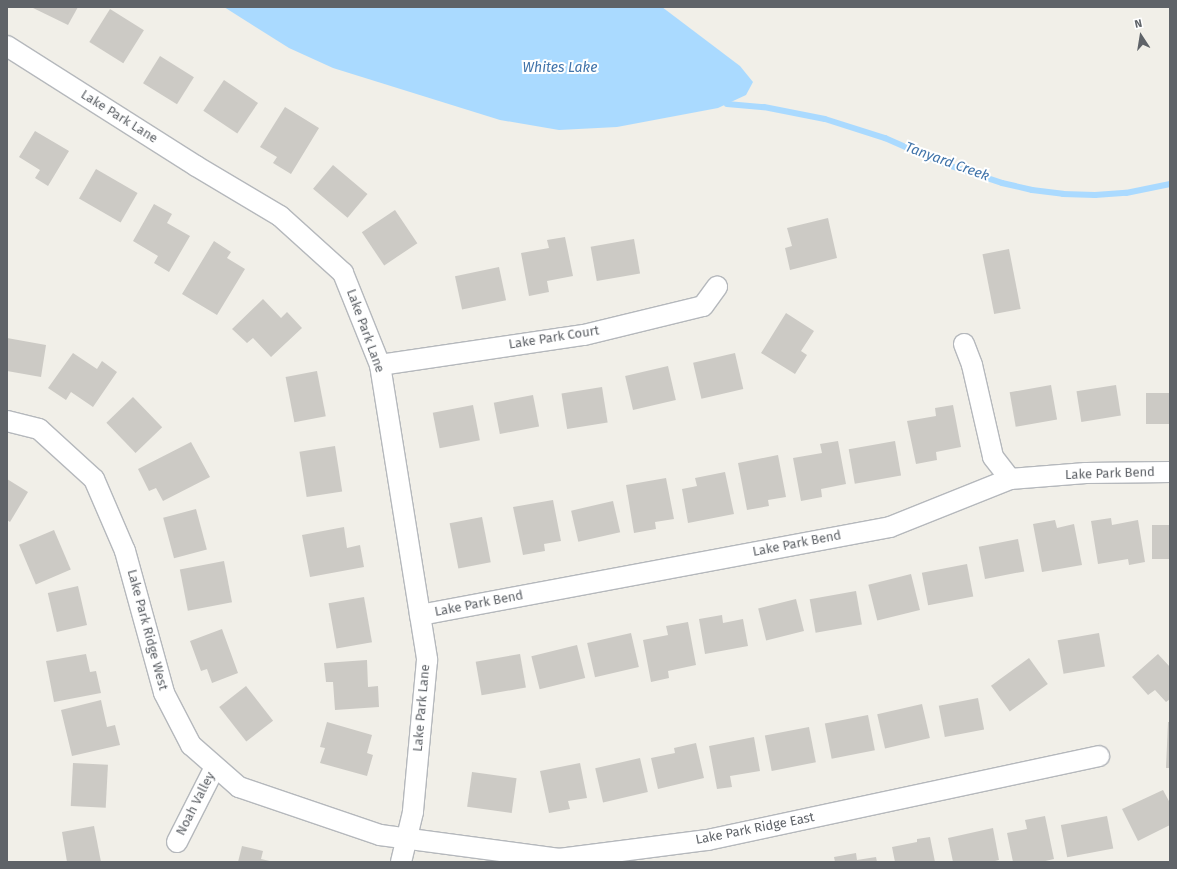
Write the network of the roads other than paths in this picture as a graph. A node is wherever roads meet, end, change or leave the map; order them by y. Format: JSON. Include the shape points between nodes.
{"nodes":[{"id":1,"x":10,"y":55,"type":"edge"},
{"id":2,"x":717,"y":287,"type":"dead end"},
{"id":3,"x":964,"y":344,"type":"dead end"},
{"id":4,"x":380,"y":365,"type":"junction"},
{"id":5,"x":7,"y":421,"type":"edge"},
{"id":6,"x":1170,"y":472,"type":"edge"},
{"id":7,"x":1010,"y":479,"type":"junction"},
{"id":8,"x":420,"y":616,"type":"junction"},
{"id":9,"x":1099,"y":756,"type":"dead end"},
{"id":10,"x":216,"y":767,"type":"junction"},
{"id":11,"x":406,"y":839,"type":"junction"},
{"id":12,"x":177,"y":842,"type":"dead end"},
{"id":13,"x":401,"y":862,"type":"edge"}],
"edges":[{"from":1,"to":4,"type":"street","name":"Lake Park Lane","via":[[280,216],[343,273]]},
{"from":2,"to":4,"type":"street","name":"Lake Park Court","via":[[703,306],[584,335]]},
{"from":3,"to":7,"type":"street","via":[[972,365],[993,457]]},
{"from":4,"to":8,"type":"street","name":"Lake Park Lane"},
{"from":5,"to":10,"type":"street","name":"Lake Park Ridge West","via":[[39,429],[94,479],[125,551],[164,693],[191,745]]},
{"from":6,"to":7,"type":"street","name":"Lake Park Bend","via":[[1086,473]]},
{"from":7,"to":8,"type":"street","name":"Lake Park Bend","via":[[890,527]]},
{"from":8,"to":11,"type":"street","name":"Lake Park Lane","via":[[427,660],[413,812]]},
{"from":9,"to":11,"type":"street","name":"Lake Park Ridge East","via":[[708,840],[559,859]]},
{"from":10,"to":11,"type":"street","name":"Lake Park Ridge West","via":[[239,787],[380,836]]},
{"from":10,"to":12,"type":"street","name":"Noah Valley"},
{"from":11,"to":13,"type":"street","name":"Lake Park Lane"}]}
